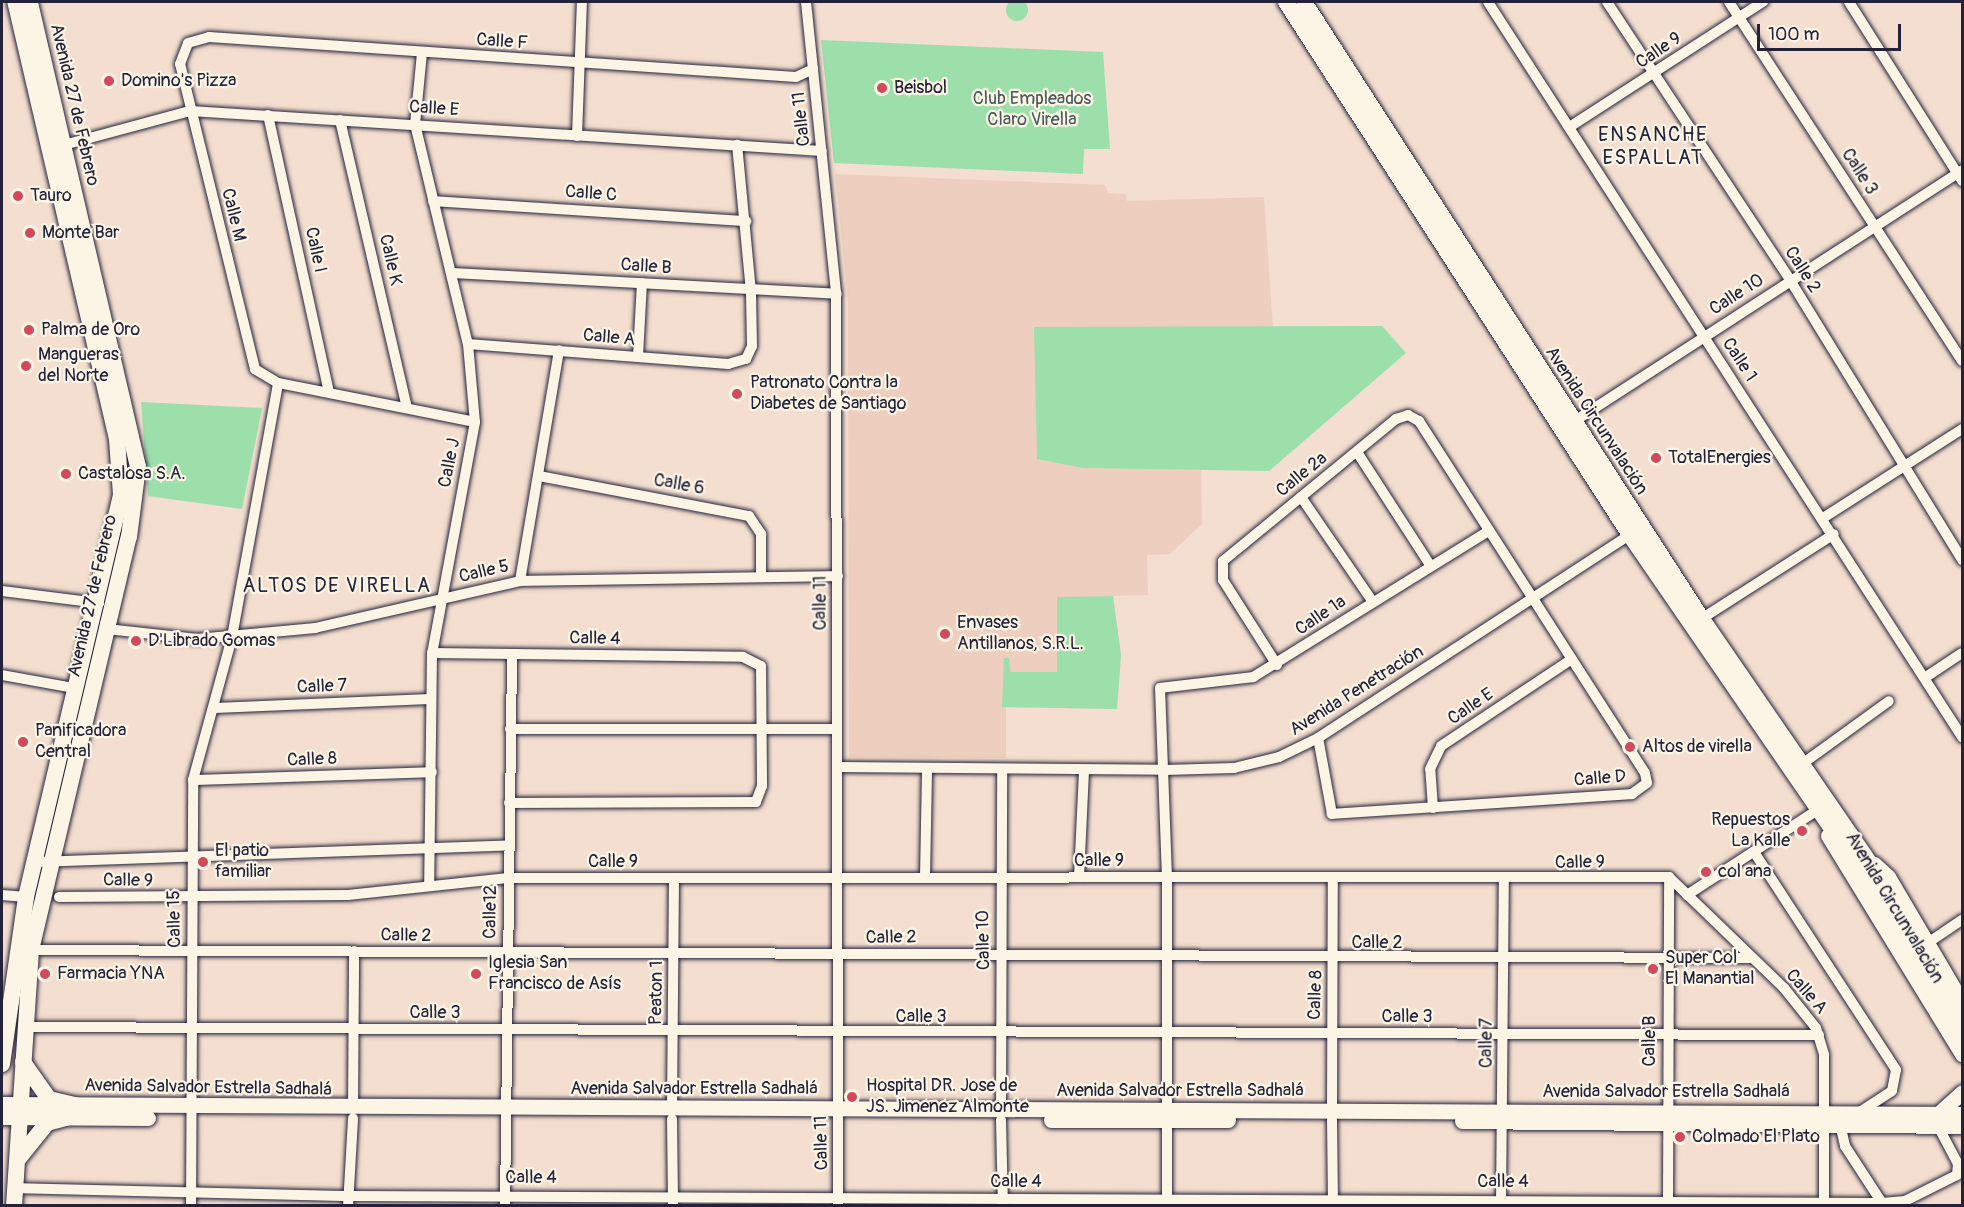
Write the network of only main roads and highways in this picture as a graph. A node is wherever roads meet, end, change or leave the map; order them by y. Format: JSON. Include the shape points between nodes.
{"nodes":[{"id":1,"x":15,"y":2,"type":"edge"},
{"id":2,"x":30,"y":2,"type":"edge"},
{"id":3,"x":1286,"y":2,"type":"edge"},
{"id":4,"x":1304,"y":2,"type":"edge"},
{"id":5,"x":55,"y":147,"type":"junction"},
{"id":6,"x":1567,"y":426,"type":"junction"},
{"id":7,"x":1696,"y":622,"type":"junction"},
{"id":8,"x":42,"y":861,"type":"junction"},
{"id":9,"x":1958,"y":1015,"type":"edge"},
{"id":10,"x":3,"y":1024,"type":"edge"},
{"id":11,"x":1962,"y":1043,"type":"edge"},
{"id":12,"x":22,"y":1060,"type":"junction"},
{"id":13,"x":2,"y":1064,"type":"edge"},
{"id":14,"x":1962,"y":1092,"type":"edge"},
{"id":15,"x":2,"y":1104,"type":"edge"},
{"id":16,"x":19,"y":1111,"type":"junction"},
{"id":17,"x":75,"y":1111,"type":"junction"},
{"id":18,"x":1962,"y":1114,"type":"edge"},
{"id":19,"x":2,"y":1117,"type":"edge"},
{"id":20,"x":1831,"y":1120,"type":"junction"},
{"id":21,"x":1938,"y":1120,"type":"junction"},
{"id":22,"x":1962,"y":1126,"type":"edge"},
{"id":23,"x":17,"y":1161,"type":"junction"},
{"id":24,"x":14,"y":1206,"type":"edge"}],
"edges":[{"from":1,"to":5,"type":"main road","name":"Avenida 27 de Febrero"},
{"from":2,"to":5,"type":"main road","name":"Avenida 27 de Febrero"},
{"from":3,"to":6,"type":"main road","name":"Avenida Circunvalación"},
{"from":4,"to":6,"type":"main road","name":"Avenida Circunvalación"},
{"from":5,"to":8,"type":"main road","name":"Avenida 27 de Febrero","via":[[121,473],[122,495],[74,688]]},
{"from":5,"to":8,"type":"main road","name":"Avenida 27 de Febrero","via":[[138,467],[107,629]]},
{"from":6,"to":7,"type":"main road","name":"Avenida Circunvalación"},
{"from":7,"to":9,"type":"main road","name":"Avenida Circunvalación"},
{"from":7,"to":9,"type":"main road","name":"Avenida Circunvalación","via":[[1865,856]]},
{"from":8,"to":10,"type":"main road","name":"Avenida 27 de Febrero","via":[[26,897]]},
{"from":8,"to":12,"type":"main road","name":"Avenida 27 de Febrero"},
{"from":9,"to":11,"type":"main road","name":"Avenida Circunvalación"},
{"from":10,"to":13,"type":"main road","name":"Avenida 27 de Febrero"},
{"from":12,"to":16,"type":"main road","name":"Avenida 27 de Febrero"},
{"from":12,"to":17,"type":"main road","via":[[49,1099]]},
{"from":14,"to":21,"type":"main road"},
{"from":15,"to":16,"type":"main road","name":"Avenida Salvador Estrella Sadhalá"},
{"from":16,"to":17,"type":"main road","name":"Avenida Salvador Estrella Sadhalá"},
{"from":16,"to":19,"type":"main road","name":"Avenida Salvador Estrella Sadhalá"},
{"from":16,"to":23,"type":"main road","name":"Avenida 27 de Febrero"},
{"from":17,"to":20,"type":"main road","name":"Avenida Salvador Estrella Sadhalá"},
{"from":17,"to":23,"type":"main road","via":[[38,1131]]},
{"from":18,"to":21,"type":"main road","name":"Avenida Salvador Estrella Sadhalá"},
{"from":20,"to":21,"type":"main road","name":"Avenida Salvador Estrella Sadhalá"},
{"from":20,"to":21,"type":"main road","name":"Avenida Salvador Estrella Sadhalá","via":[[1855,1113]]},
{"from":21,"to":22,"type":"main road","name":"Avenida Salvador Estrella Sadhalá"},
{"from":23,"to":24,"type":"main road","name":"Avenida 27 de Febrero"}]}
